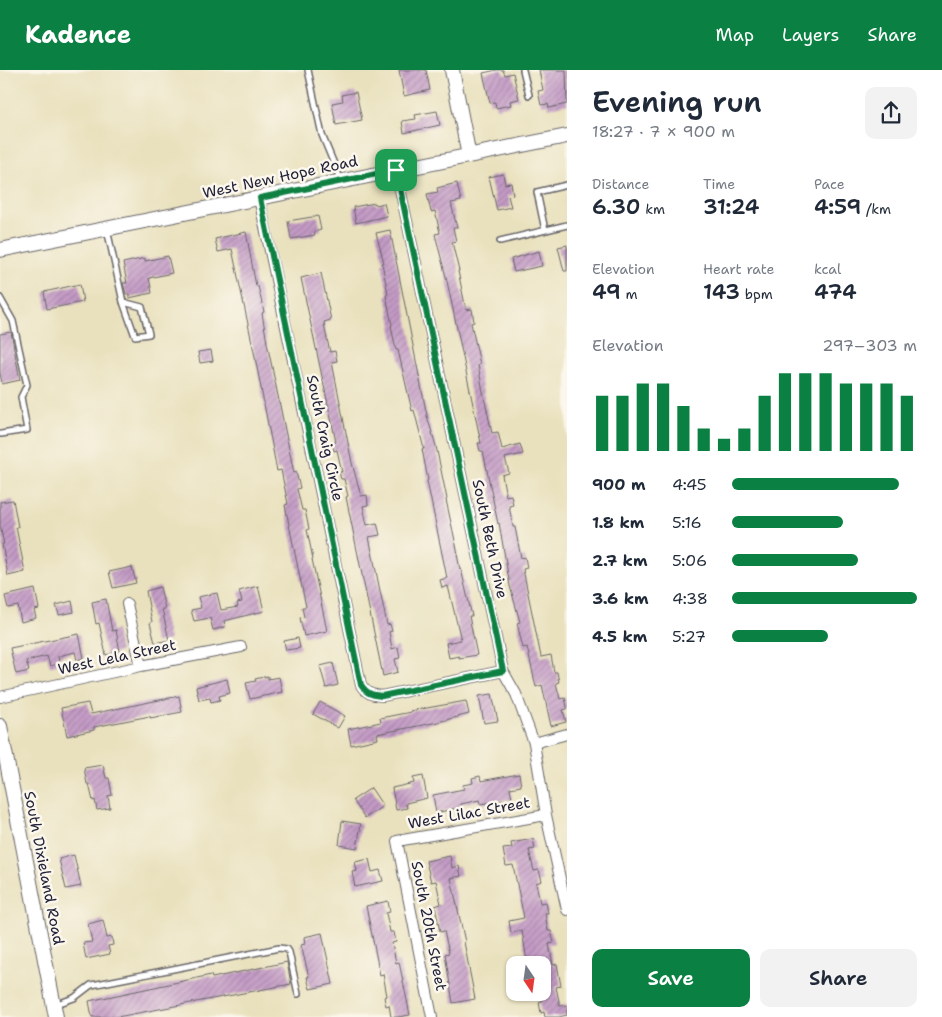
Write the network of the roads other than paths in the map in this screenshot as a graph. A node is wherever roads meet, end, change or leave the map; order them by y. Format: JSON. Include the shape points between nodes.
{"nodes":[{"id":1,"x":308,"y":70,"type":"edge"},
{"id":2,"x":452,"y":70,"type":"edge"},
{"id":3,"x":523,"y":70,"type":"edge"},
{"id":4,"x":529,"y":95,"type":"dead end"},
{"id":5,"x":567,"y":136,"type":"edge"},
{"id":6,"x":469,"y":156,"type":"junction"},
{"id":7,"x":396,"y":170,"type":"junction"},
{"id":8,"x":341,"y":181,"type":"junction"},
{"id":9,"x":567,"y":184,"type":"edge"},
{"id":10,"x":260,"y":198,"type":"junction"},
{"id":11,"x":567,"y":225,"type":"edge"},
{"id":12,"x":107,"y":229,"type":"junction"},
{"id":13,"x":545,"y":230,"type":"junction"},
{"id":14,"x":500,"y":240,"type":"dead end"},
{"id":15,"x":0,"y":250,"type":"edge"},
{"id":16,"x":0,"y":298,"type":"edge"},
{"id":17,"x":123,"y":302,"type":"junction"},
{"id":18,"x":0,"y":433,"type":"edge"},
{"id":19,"x":128,"y":604,"type":"dead end"},
{"id":20,"x":241,"y":647,"type":"dead end"},
{"id":21,"x":141,"y":666,"type":"junction"},
{"id":22,"x":503,"y":671,"type":"junction"},
{"id":23,"x":0,"y":698,"type":"edge"},
{"id":24,"x":0,"y":726,"type":"edge"},
{"id":25,"x":567,"y":734,"type":"edge"},
{"id":26,"x":534,"y":743,"type":"junction"},
{"id":27,"x":4,"y":769,"type":"edge"},
{"id":28,"x":546,"y":815,"type":"junction"},
{"id":29,"x":397,"y":841,"type":"joint"},
{"id":30,"x":567,"y":910,"type":"edge"},
{"id":31,"x":298,"y":994,"type":"dead end"},
{"id":32,"x":55,"y":1011,"type":"edge"},
{"id":33,"x":432,"y":1017,"type":"edge"}],
"edges":[{"from":1,"to":8,"type":"lane","via":[[322,135]]},
{"from":2,"to":6,"type":"main road"},
{"from":3,"to":4,"type":"lane"},
{"from":5,"to":6,"type":"main road","name":"West New Hope Road"},
{"from":6,"to":7,"type":"main road","name":"West New Hope Road"},
{"from":7,"to":8,"type":"main road","name":"West New Hope Road"},
{"from":7,"to":22,"type":"street","name":"South Beth Drive"},
{"from":8,"to":10,"type":"main road","name":"West New Hope Road"},
{"from":9,"to":13,"type":"lane","via":[[537,192]]},
{"from":10,"to":12,"type":"main road","name":"West New Hope Road"},
{"from":10,"to":22,"type":"street","name":"South Craig Circle","via":[[361,685],[366,692],[382,696]]},
{"from":11,"to":13,"type":"lane"},
{"from":12,"to":15,"type":"main road","name":"West New Hope Road"},
{"from":12,"to":17,"type":"lane"},
{"from":13,"to":14,"type":"lane"},
{"from":16,"to":18,"type":"lane","via":[[13,321],[27,385],[21,397],[27,430]]},
{"from":17,"to":17,"type":"lane","via":[[135,336],[149,334],[142,307]]},
{"from":19,"to":21,"type":"street"},
{"from":20,"to":21,"type":"street","name":"West Lela Street"},
{"from":21,"to":23,"type":"street","name":"West Lela Street"},
{"from":22,"to":26,"type":"street","name":"South Beth Drive","via":[[516,694]]},
{"from":24,"to":27,"type":"main road","name":"South Dixieland Road"},
{"from":25,"to":26,"type":"street"},
{"from":26,"to":28,"type":"street","name":"South Beth Drive"},
{"from":27,"to":32,"type":"main road","name":"South Dixieland Road"},
{"from":28,"to":29,"type":"street","name":"West Lilac Street"},
{"from":28,"to":30,"type":"street","name":"South Beth Drive"},
{"from":29,"to":33,"type":"street","name":"South 20th Street"},
{"from":31,"to":32,"type":"lane","via":[[289,952],[279,948],[92,985]]}]}
